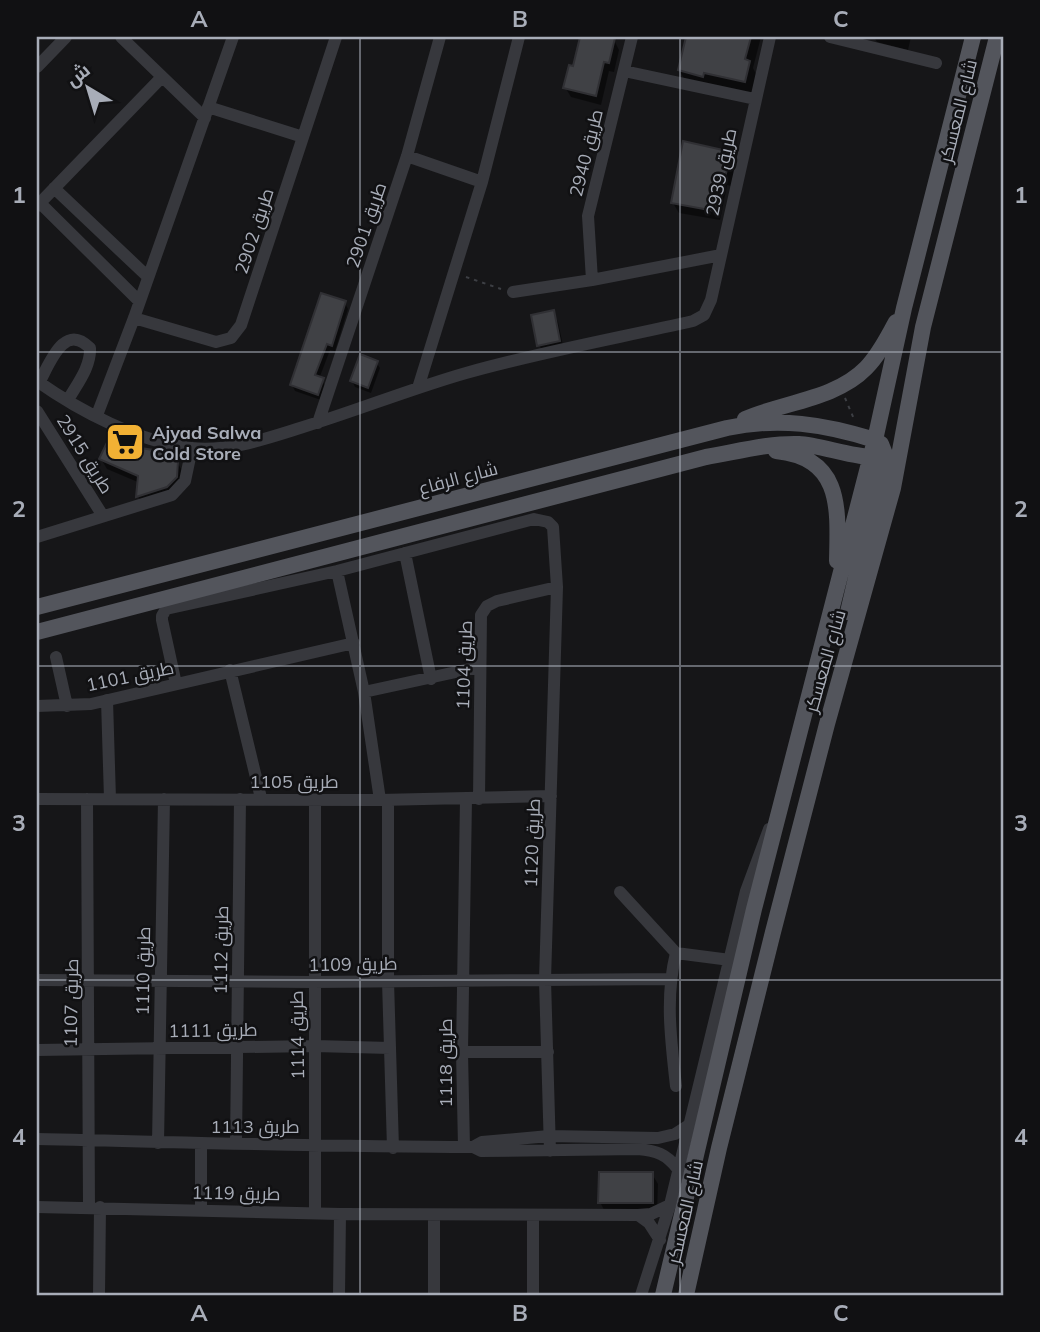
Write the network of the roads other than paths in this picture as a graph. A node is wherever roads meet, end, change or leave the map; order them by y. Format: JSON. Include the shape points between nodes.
{"nodes":[{"id":1,"x":66,"y":37,"type":"edge"},
{"id":2,"x":121,"y":37,"type":"edge"},
{"id":3,"x":233,"y":37,"type":"edge"},
{"id":4,"x":337,"y":37,"type":"edge"},
{"id":5,"x":440,"y":37,"type":"edge"},
{"id":6,"x":519,"y":37,"type":"edge"},
{"id":7,"x":632,"y":37,"type":"edge"},
{"id":8,"x":770,"y":37,"type":"edge"},
{"id":9,"x":830,"y":37,"type":"edge"},
{"id":10,"x":973,"y":37,"type":"edge"},
{"id":11,"x":997,"y":37,"type":"edge"},
{"id":12,"x":936,"y":63,"type":"dead end"},
{"id":13,"x":37,"y":67,"type":"edge"},
{"id":14,"x":624,"y":71,"type":"junction"},
{"id":15,"x":162,"y":77,"type":"junction"},
{"id":16,"x":755,"y":99,"type":"junction"},
{"id":17,"x":206,"y":112,"type":"junction"},
{"id":18,"x":303,"y":137,"type":"junction"},
{"id":19,"x":407,"y":156,"type":"junction"},
{"id":20,"x":482,"y":182,"type":"junction"},
{"id":21,"x":54,"y":188,"type":"junction"},
{"id":22,"x":38,"y":204,"type":"edge"},
{"id":23,"x":721,"y":255,"type":"junction"},
{"id":24,"x":148,"y":277,"type":"junction"},
{"id":25,"x":592,"y":279,"type":"junction"},
{"id":26,"x":513,"y":292,"type":"road end"},
{"id":27,"x":139,"y":301,"type":"junction"},
{"id":28,"x":904,"y":308,"type":"junction"},
{"id":29,"x":134,"y":318,"type":"junction"},
{"id":30,"x":38,"y":382,"type":"edge"},
{"id":31,"x":418,"y":388,"type":"junction"},
{"id":32,"x":68,"y":400,"type":"junction"},
{"id":33,"x":37,"y":411,"type":"edge"},
{"id":34,"x":97,"y":415,"type":"junction"},
{"id":35,"x":318,"y":423,"type":"junction"},
{"id":36,"x":727,"y":428,"type":"junction"},
{"id":37,"x":905,"y":429,"type":"junction"},
{"id":38,"x":875,"y":440,"type":"junction"},
{"id":39,"x":192,"y":448,"type":"junction"},
{"id":40,"x":746,"y":450,"type":"junction"},
{"id":41,"x":878,"y":456,"type":"junction"},
{"id":42,"x":103,"y":516,"type":"junction"},
{"id":43,"x":37,"y":537,"type":"edge"},
{"id":44,"x":405,"y":553,"type":"junction"},
{"id":45,"x":337,"y":571,"type":"junction"},
{"id":46,"x":557,"y":587,"type":"junction"},
{"id":47,"x":837,"y":589,"type":"junction"},
{"id":48,"x":37,"y":607,"type":"edge"},
{"id":49,"x":37,"y":632,"type":"edge"},
{"id":50,"x":354,"y":643,"type":"junction"},
{"id":51,"x":56,"y":657,"type":"dead end"},
{"id":52,"x":479,"y":667,"type":"junction"},
{"id":53,"x":230,"y":670,"type":"junction"},
{"id":54,"x":432,"y":679,"type":"junction"},
{"id":55,"x":176,"y":684,"type":"junction"},
{"id":56,"x":364,"y":692,"type":"junction"},
{"id":57,"x":107,"y":700,"type":"junction"},
{"id":58,"x":37,"y":706,"type":"edge"},
{"id":59,"x":67,"y":706,"type":"junction"},
{"id":60,"x":827,"y":724,"type":"junction"},
{"id":61,"x":786,"y":790,"type":"junction"},
{"id":62,"x":551,"y":796,"type":"junction"},
{"id":63,"x":261,"y":798,"type":"junction"},
{"id":64,"x":37,"y":799,"type":"edge"},
{"id":65,"x":87,"y":799,"type":"junction"},
{"id":66,"x":110,"y":799,"type":"junction"},
{"id":67,"x":164,"y":799,"type":"junction"},
{"id":68,"x":240,"y":799,"type":"junction"},
{"id":69,"x":315,"y":799,"type":"junction"},
{"id":70,"x":473,"y":799,"type":"junction"},
{"id":71,"x":384,"y":800,"type":"junction"},
{"id":72,"x":620,"y":892,"type":"dead end"},
{"id":73,"x":676,"y":953,"type":"junction"},
{"id":74,"x":730,"y":960,"type":"junction"},
{"id":75,"x":463,"y":979,"type":"junction"},
{"id":76,"x":670,"y":979,"type":"junction"},
{"id":77,"x":37,"y":980,"type":"edge"},
{"id":78,"x":545,"y":980,"type":"junction"},
{"id":79,"x":238,"y":981,"type":"junction"},
{"id":80,"x":388,"y":981,"type":"junction"},
{"id":81,"x":89,"y":982,"type":"junction"},
{"id":82,"x":160,"y":982,"type":"junction"},
{"id":83,"x":313,"y":982,"type":"junction"},
{"id":84,"x":315,"y":1046,"type":"junction"},
{"id":85,"x":238,"y":1047,"type":"junction"},
{"id":86,"x":160,"y":1048,"type":"junction"},
{"id":87,"x":390,"y":1048,"type":"junction"},
{"id":88,"x":37,"y":1050,"type":"edge"},
{"id":89,"x":88,"y":1050,"type":"junction"},
{"id":90,"x":463,"y":1052,"type":"junction"},
{"id":91,"x":548,"y":1052,"type":"junction"},
{"id":92,"x":676,"y":1086,"type":"dead end"},
{"id":93,"x":689,"y":1125,"type":"junction"},
{"id":94,"x":549,"y":1136,"type":"junction"},
{"id":95,"x":37,"y":1139,"type":"edge"},
{"id":96,"x":88,"y":1140,"type":"junction"},
{"id":97,"x":158,"y":1143,"type":"junction"},
{"id":98,"x":201,"y":1143,"type":"junction"},
{"id":99,"x":236,"y":1144,"type":"junction"},
{"id":100,"x":316,"y":1144,"type":"junction"},
{"id":101,"x":468,"y":1147,"type":"junction"},
{"id":102,"x":393,"y":1148,"type":"junction"},
{"id":103,"x":550,"y":1151,"type":"junction"},
{"id":104,"x":677,"y":1168,"type":"junction"},
{"id":105,"x":670,"y":1205,"type":"junction"},
{"id":106,"x":37,"y":1207,"type":"edge"},
{"id":107,"x":95,"y":1207,"type":"junction"},
{"id":108,"x":201,"y":1209,"type":"junction"},
{"id":109,"x":315,"y":1212,"type":"junction"},
{"id":110,"x":340,"y":1214,"type":"junction"},
{"id":111,"x":434,"y":1214,"type":"junction"},
{"id":112,"x":533,"y":1215,"type":"junction"},
{"id":113,"x":638,"y":1215,"type":"junction"},
{"id":114,"x":660,"y":1240,"type":"junction"},
{"id":115,"x":99,"y":1295,"type":"edge"},
{"id":116,"x":340,"y":1295,"type":"edge"},
{"id":117,"x":433,"y":1295,"type":"edge"},
{"id":118,"x":533,"y":1295,"type":"edge"},
{"id":119,"x":641,"y":1295,"type":"edge"},
{"id":120,"x":663,"y":1295,"type":"edge"},
{"id":121,"x":686,"y":1295,"type":"edge"}],
"edges":[{"from":1,"to":13,"type":"street"},
{"from":2,"to":15,"type":"street"},
{"from":3,"to":17,"type":"street"},
{"from":4,"to":18,"type":"street","name":"طريق 2902"},
{"from":5,"to":19,"type":"street","name":"طريق 2901"},
{"from":6,"to":20,"type":"street"},
{"from":7,"to":14,"type":"street","name":"طريق 2940"},
{"from":8,"to":16,"type":"street","name":"طريق 2939"},
{"from":9,"to":12,"type":"street"},
{"from":10,"to":28,"type":"main road","name":"شارع المعسكر"},
{"from":11,"to":37,"type":"main road","name":"شارع المعسكر","via":[[923,327]]},
{"from":14,"to":16,"type":"street"},
{"from":14,"to":25,"type":"street","name":"طريق 2940","via":[[588,216]]},
{"from":15,"to":17,"type":"street"},
{"from":15,"to":21,"type":"street"},
{"from":16,"to":23,"type":"street","name":"طريق 2939"},
{"from":17,"to":18,"type":"street"},
{"from":17,"to":24,"type":"street"},
{"from":18,"to":29,"type":"street","name":"طريق 2902","via":[[242,325],[231,338],[216,342]]},
{"from":19,"to":20,"type":"street"},
{"from":19,"to":35,"type":"street","name":"طريق 2901"},
{"from":20,"to":31,"type":"street"},
{"from":21,"to":22,"type":"street"},
{"from":21,"to":24,"type":"street"},
{"from":22,"to":27,"type":"street"},
{"from":23,"to":25,"type":"street"},
{"from":23,"to":31,"type":"street","name":"طريق 2939","via":[[711,300],[704,315],[693,321]]},
{"from":24,"to":27,"type":"street"},
{"from":25,"to":26,"type":"street"},
{"from":27,"to":29,"type":"street"},
{"from":28,"to":36,"type":"main road","via":[[874,358],[850,382]]},
{"from":28,"to":38,"type":"main road","name":"شارع المعسكر"},
{"from":29,"to":34,"type":"street"},
{"from":30,"to":32,"type":"street"},
{"from":30,"to":32,"type":"street","via":[[64,343],[79,339],[90,348],[90,355]]},
{"from":31,"to":35,"type":"street"},
{"from":32,"to":34,"type":"street"},
{"from":33,"to":42,"type":"street","name":"طريق 2915"},
{"from":34,"to":39,"type":"street","via":[[146,437]]},
{"from":35,"to":39,"type":"street","via":[[239,446]]},
{"from":36,"to":38,"type":"main road","name":"شارع الرفاع","via":[[791,421]]},
{"from":36,"to":48,"type":"main road","name":"شارع الرفاع"},
{"from":37,"to":41,"type":"main road","via":[[895,446]]},
{"from":37,"to":60,"type":"main road","name":"شارع المعسكر"},
{"from":38,"to":41,"type":"main road","name":"شارع المعسكر"},
{"from":39,"to":42,"type":"street","name":"طريق 2915","via":[[185,481],[177,492]]},
{"from":40,"to":41,"type":"main road","via":[[797,444]]},
{"from":40,"to":47,"type":"main road","via":[[794,454],[810,461],[828,478],[838,510]]},
{"from":40,"to":49,"type":"main road"},
{"from":41,"to":47,"type":"main road","name":"شارع المعسكر"},
{"from":41,"to":60,"type":"main road","via":[[826,696]]},
{"from":42,"to":43,"type":"street","name":"طريق 2915"},
{"from":44,"to":45,"type":"street"},
{"from":44,"to":46,"type":"street","name":"طريق 1120","via":[[534,519],[548,522],[555,535]]},
{"from":44,"to":54,"type":"street"},
{"from":45,"to":50,"type":"street"},
{"from":45,"to":55,"type":"street","via":[[166,609],[162,620]]},
{"from":46,"to":52,"type":"street","name":"طريق 1104","via":[[487,606],[481,615]]},
{"from":46,"to":62,"type":"street","name":"طريق 1120"},
{"from":47,"to":61,"type":"main road","name":"شارع المعسكر"},
{"from":50,"to":53,"type":"street","name":"طريق 1101"},
{"from":50,"to":56,"type":"street"},
{"from":51,"to":59,"type":"street"},
{"from":52,"to":54,"type":"street"},
{"from":52,"to":70,"type":"street","name":"طريق 1104"},
{"from":53,"to":55,"type":"street","name":"طريق 1101"},
{"from":53,"to":63,"type":"street"},
{"from":54,"to":56,"type":"street"},
{"from":55,"to":57,"type":"street","name":"طريق 1101"},
{"from":56,"to":71,"type":"street"},
{"from":57,"to":59,"type":"street","name":"طريق 1101"},
{"from":57,"to":66,"type":"street"},
{"from":58,"to":59,"type":"street","name":"طريق 1101"},
{"from":60,"to":121,"type":"main road","name":"شارع المعسكر"},
{"from":61,"to":74,"type":"street","via":[[754,867]]},
{"from":61,"to":120,"type":"main road","name":"شارع المعسكر"},
{"from":62,"to":70,"type":"street","name":"طريق 1105"},
{"from":62,"to":78,"type":"street","name":"طريق 1120"},
{"from":63,"to":68,"type":"street","name":"طريق 1105"},
{"from":63,"to":69,"type":"street","name":"طريق 1105"},
{"from":64,"to":65,"type":"street","name":"طريق 1105"},
{"from":65,"to":66,"type":"street","name":"طريق 1105"},
{"from":65,"to":81,"type":"street","name":"طريق 1107"},
{"from":66,"to":67,"type":"street","name":"طريق 1105"},
{"from":67,"to":68,"type":"street","name":"طريق 1105"},
{"from":67,"to":82,"type":"street","name":"طريق 1110"},
{"from":68,"to":79,"type":"street","name":"طريق 1112"},
{"from":69,"to":71,"type":"street","name":"طريق 1105"},
{"from":69,"to":83,"type":"street","name":"طريق 1114"},
{"from":70,"to":71,"type":"street","name":"طريق 1105"},
{"from":70,"to":75,"type":"street","name":"طريق 1104"},
{"from":71,"to":80,"type":"street"},
{"from":72,"to":73,"type":"street"},
{"from":73,"to":74,"type":"street"},
{"from":73,"to":76,"type":"street"},
{"from":74,"to":93,"type":"street"},
{"from":75,"to":78,"type":"street","name":"طريق 1109"},
{"from":75,"to":80,"type":"street","name":"طريق 1109"},
{"from":75,"to":90,"type":"street","name":"طريق 1118"},
{"from":76,"to":78,"type":"street","name":"طريق 1109"},
{"from":76,"to":92,"type":"street"},
{"from":77,"to":81,"type":"street","name":"طريق 1109"},
{"from":78,"to":91,"type":"street","name":"طريق 1120"},
{"from":79,"to":82,"type":"street","name":"طريق 1109"},
{"from":79,"to":83,"type":"street","name":"طريق 1109"},
{"from":79,"to":85,"type":"street","name":"طريق 1112"},
{"from":80,"to":83,"type":"street","name":"طريق 1109"},
{"from":80,"to":87,"type":"street"},
{"from":81,"to":82,"type":"street","name":"طريق 1109"},
{"from":81,"to":89,"type":"street","name":"طريق 1107"},
{"from":82,"to":86,"type":"street","name":"طريق 1110"},
{"from":83,"to":84,"type":"street","name":"طريق 1114"},
{"from":84,"to":85,"type":"street","name":"طريق 1111"},
{"from":84,"to":87,"type":"street","name":"طريق 1111"},
{"from":84,"to":100,"type":"street","name":"طريق 1114"},
{"from":85,"to":86,"type":"street","name":"طريق 1111"},
{"from":85,"to":99,"type":"street","name":"طريق 1112"},
{"from":86,"to":89,"type":"street","name":"طريق 1111"},
{"from":86,"to":97,"type":"street","name":"طريق 1110"},
{"from":87,"to":102,"type":"street"},
{"from":88,"to":89,"type":"street","name":"طريق 1111"},
{"from":89,"to":96,"type":"street","name":"طريق 1107"},
{"from":90,"to":91,"type":"street"},
{"from":90,"to":101,"type":"street","name":"طريق 1118"},
{"from":91,"to":94,"type":"street","name":"طريق 1120"},
{"from":93,"to":94,"type":"street","name":"طريق 1113","via":[[658,1138]]},
{"from":93,"to":104,"type":"street"},
{"from":94,"to":101,"type":"street","name":"طريق 1113"},
{"from":94,"to":103,"type":"street","name":"طريق 1120"},
{"from":95,"to":96,"type":"street","name":"طريق 1113"},
{"from":96,"to":97,"type":"street","name":"طريق 1113"},
{"from":96,"to":107,"type":"street","name":"طريق 1107"},
{"from":97,"to":98,"type":"street","name":"طريق 1113"},
{"from":98,"to":99,"type":"street","name":"طريق 1113"},
{"from":98,"to":108,"type":"street"},
{"from":99,"to":100,"type":"street","name":"طريق 1113"},
{"from":100,"to":102,"type":"street","name":"طريق 1113"},
{"from":100,"to":109,"type":"street"},
{"from":101,"to":102,"type":"street","name":"طريق 1113"},
{"from":101,"to":103,"type":"street","name":"طريق 1113"},
{"from":103,"to":104,"type":"street","name":"طريق 1113","via":[[655,1151]]},
{"from":104,"to":105,"type":"street"},
{"from":105,"to":113,"type":"street","name":"طريق 1119"},
{"from":105,"to":114,"type":"street"},
{"from":106,"to":107,"type":"street","name":"طريق 1119"},
{"from":107,"to":108,"type":"street","name":"طريق 1119"},
{"from":107,"to":115,"type":"street","name":"طريق 1107"},
{"from":108,"to":109,"type":"street","name":"طريق 1119"},
{"from":109,"to":110,"type":"street","name":"طريق 1119"},
{"from":110,"to":111,"type":"street","name":"طريق 1119"},
{"from":110,"to":116,"type":"street"},
{"from":111,"to":112,"type":"street","name":"طريق 1119"},
{"from":111,"to":117,"type":"street"},
{"from":112,"to":113,"type":"street","name":"طريق 1119"},
{"from":112,"to":118,"type":"street"},
{"from":113,"to":114,"type":"street"},
{"from":114,"to":119,"type":"street"}]}
